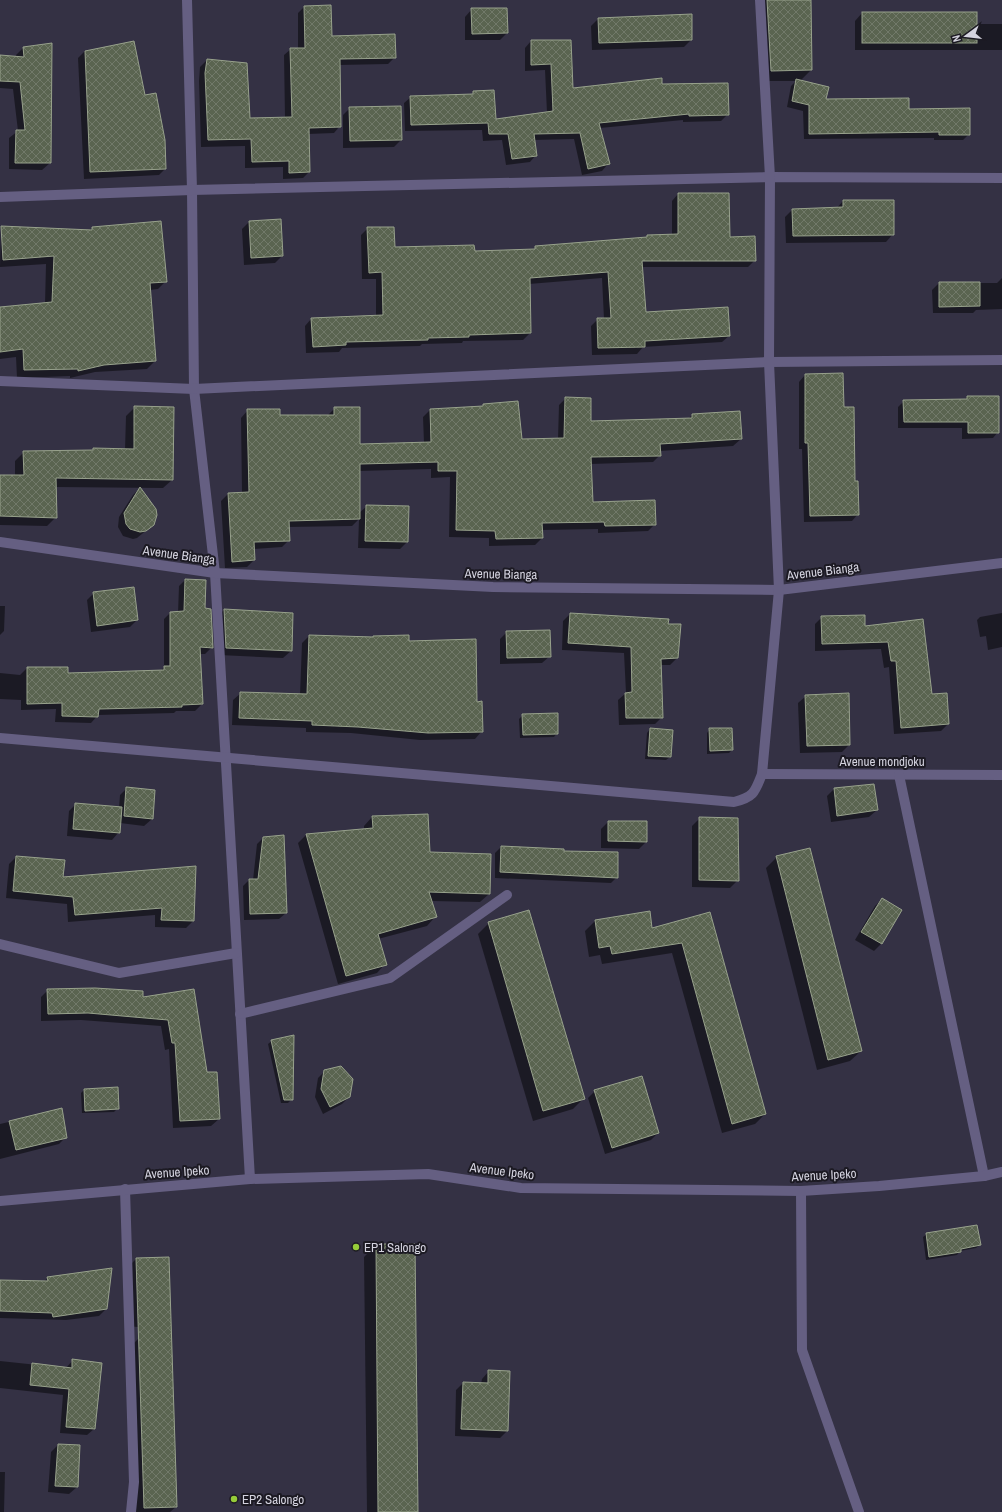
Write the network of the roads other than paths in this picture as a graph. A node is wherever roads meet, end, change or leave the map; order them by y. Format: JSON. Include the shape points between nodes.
{"nodes":[{"id":1,"x":187,"y":0,"type":"edge"},
{"id":2,"x":760,"y":0,"type":"edge"},
{"id":3,"x":770,"y":177,"type":"junction"},
{"id":4,"x":1002,"y":178,"type":"edge"},
{"id":5,"x":192,"y":190,"type":"junction"},
{"id":6,"x":0,"y":197,"type":"edge"},
{"id":7,"x":1002,"y":360,"type":"edge"},
{"id":8,"x":769,"y":362,"type":"junction"},
{"id":9,"x":0,"y":381,"type":"edge"},
{"id":10,"x":194,"y":389,"type":"junction"},
{"id":11,"x":0,"y":542,"type":"edge"},
{"id":12,"x":1002,"y":563,"type":"edge"},
{"id":13,"x":215,"y":573,"type":"junction"},
{"id":14,"x":779,"y":590,"type":"junction"},
{"id":15,"x":0,"y":738,"type":"edge"},
{"id":16,"x":224,"y":757,"type":"junction"},
{"id":17,"x":762,"y":774,"type":"junction"},
{"id":18,"x":899,"y":775,"type":"junction"},
{"id":19,"x":1002,"y":775,"type":"edge"},
{"id":20,"x":507,"y":895,"type":"dead end"},
{"id":21,"x":0,"y":944,"type":"edge"},
{"id":22,"x":236,"y":953,"type":"junction"},
{"id":23,"x":240,"y":1014,"type":"junction"},
{"id":24,"x":1002,"y":1172,"type":"edge"},
{"id":25,"x":984,"y":1176,"type":"junction"},
{"id":26,"x":250,"y":1180,"type":"junction"},
{"id":27,"x":125,"y":1189,"type":"junction"},
{"id":28,"x":801,"y":1190,"type":"junction"},
{"id":29,"x":0,"y":1201,"type":"edge"},
{"id":30,"x":131,"y":1512,"type":"edge"},
{"id":31,"x":859,"y":1512,"type":"edge"}],
"edges":[{"from":1,"to":5,"type":"street"},
{"from":2,"to":3,"type":"street"},
{"from":3,"to":4,"type":"street"},
{"from":3,"to":5,"type":"street"},
{"from":3,"to":8,"type":"street"},
{"from":5,"to":6,"type":"street"},
{"from":5,"to":10,"type":"street"},
{"from":7,"to":8,"type":"street"},
{"from":8,"to":10,"type":"street"},
{"from":8,"to":14,"type":"street"},
{"from":9,"to":10,"type":"street"},
{"from":10,"to":13,"type":"street"},
{"from":11,"to":13,"type":"street","name":"Avenue Bianga"},
{"from":12,"to":14,"type":"street","name":"Avenue Bianga"},
{"from":13,"to":14,"type":"street","name":"Avenue Bianga","via":[[493,587]]},
{"from":13,"to":16,"type":"street"},
{"from":14,"to":17,"type":"street"},
{"from":15,"to":16,"type":"street"},
{"from":16,"to":17,"type":"street","via":[[734,802],[748,799]]},
{"from":16,"to":22,"type":"street"},
{"from":17,"to":18,"type":"street","name":"Avenue mondjoku"},
{"from":18,"to":19,"type":"street","name":"Avenue mondjoku"},
{"from":18,"to":25,"type":"street"},
{"from":20,"to":23,"type":"street","via":[[390,978]]},
{"from":21,"to":22,"type":"street","via":[[119,973]]},
{"from":22,"to":23,"type":"street"},
{"from":23,"to":26,"type":"street"},
{"from":24,"to":25,"type":"street","name":"Avenue Ipeko"},
{"from":25,"to":28,"type":"street","name":"Avenue Ipeko"},
{"from":26,"to":27,"type":"street","name":"Avenue Ipeko"},
{"from":26,"to":28,"type":"street","name":"Avenue Ipeko","via":[[428,1174],[521,1188]]},
{"from":27,"to":29,"type":"street","name":"Avenue Ipeko"},
{"from":27,"to":30,"type":"street","via":[[134,1482]]},
{"from":28,"to":31,"type":"street","via":[[802,1350]]}]}
